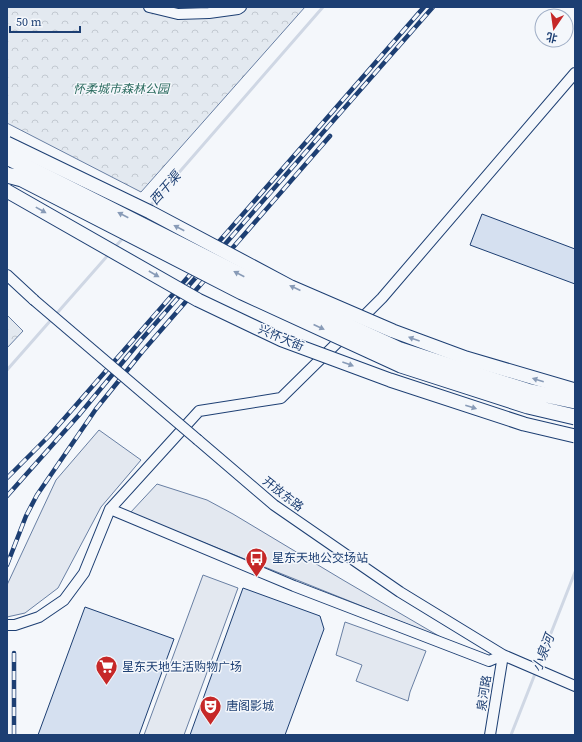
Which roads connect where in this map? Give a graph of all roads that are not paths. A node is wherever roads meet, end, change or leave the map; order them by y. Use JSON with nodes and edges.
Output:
{"nodes":[{"id":1,"x":149,"y":7,"type":"edge"},
{"id":2,"x":241,"y":7,"type":"edge"},
{"id":3,"x":575,"y":73,"type":"edge"},
{"id":4,"x":7,"y":143,"type":"edge"},
{"id":5,"x":7,"y":157,"type":"edge"},
{"id":6,"x":7,"y":175,"type":"edge"},
{"id":7,"x":7,"y":192,"type":"edge"},
{"id":8,"x":7,"y":275,"type":"edge"},
{"id":9,"x":575,"y":390,"type":"edge"},
{"id":10,"x":575,"y":401,"type":"edge"},
{"id":11,"x":575,"y":417,"type":"edge"},
{"id":12,"x":575,"y":436,"type":"edge"},
{"id":13,"x":110,"y":509,"type":"junction"},
{"id":14,"x":7,"y":625,"type":"edge"},
{"id":15,"x":503,"y":655,"type":"junction"},
{"id":16,"x":575,"y":686,"type":"edge"},
{"id":17,"x":490,"y":735,"type":"edge"}],
"edges":[{"from":1,"to":2,"type":"street"},
{"from":3,"to":13,"type":"street"},
{"from":9,"to":4,"type":"main road","one_way":true,"bridge":true},
{"from":10,"to":5,"type":"highway","one_way":true,"bridge":true},
{"from":6,"to":11,"type":"highway","one_way":true,"bridge":true},
{"from":7,"to":12,"type":"main road","name":"兴怀大街","one_way":true,"bridge":true},
{"from":8,"to":15,"type":"street","name":"开放东路","bridge":true},
{"from":13,"to":14,"type":"street"},
{"from":13,"to":15,"type":"street"},
{"from":15,"to":16,"type":"street","name":"开放东路"},
{"from":15,"to":17,"type":"street","name":"泉河路"}]}
